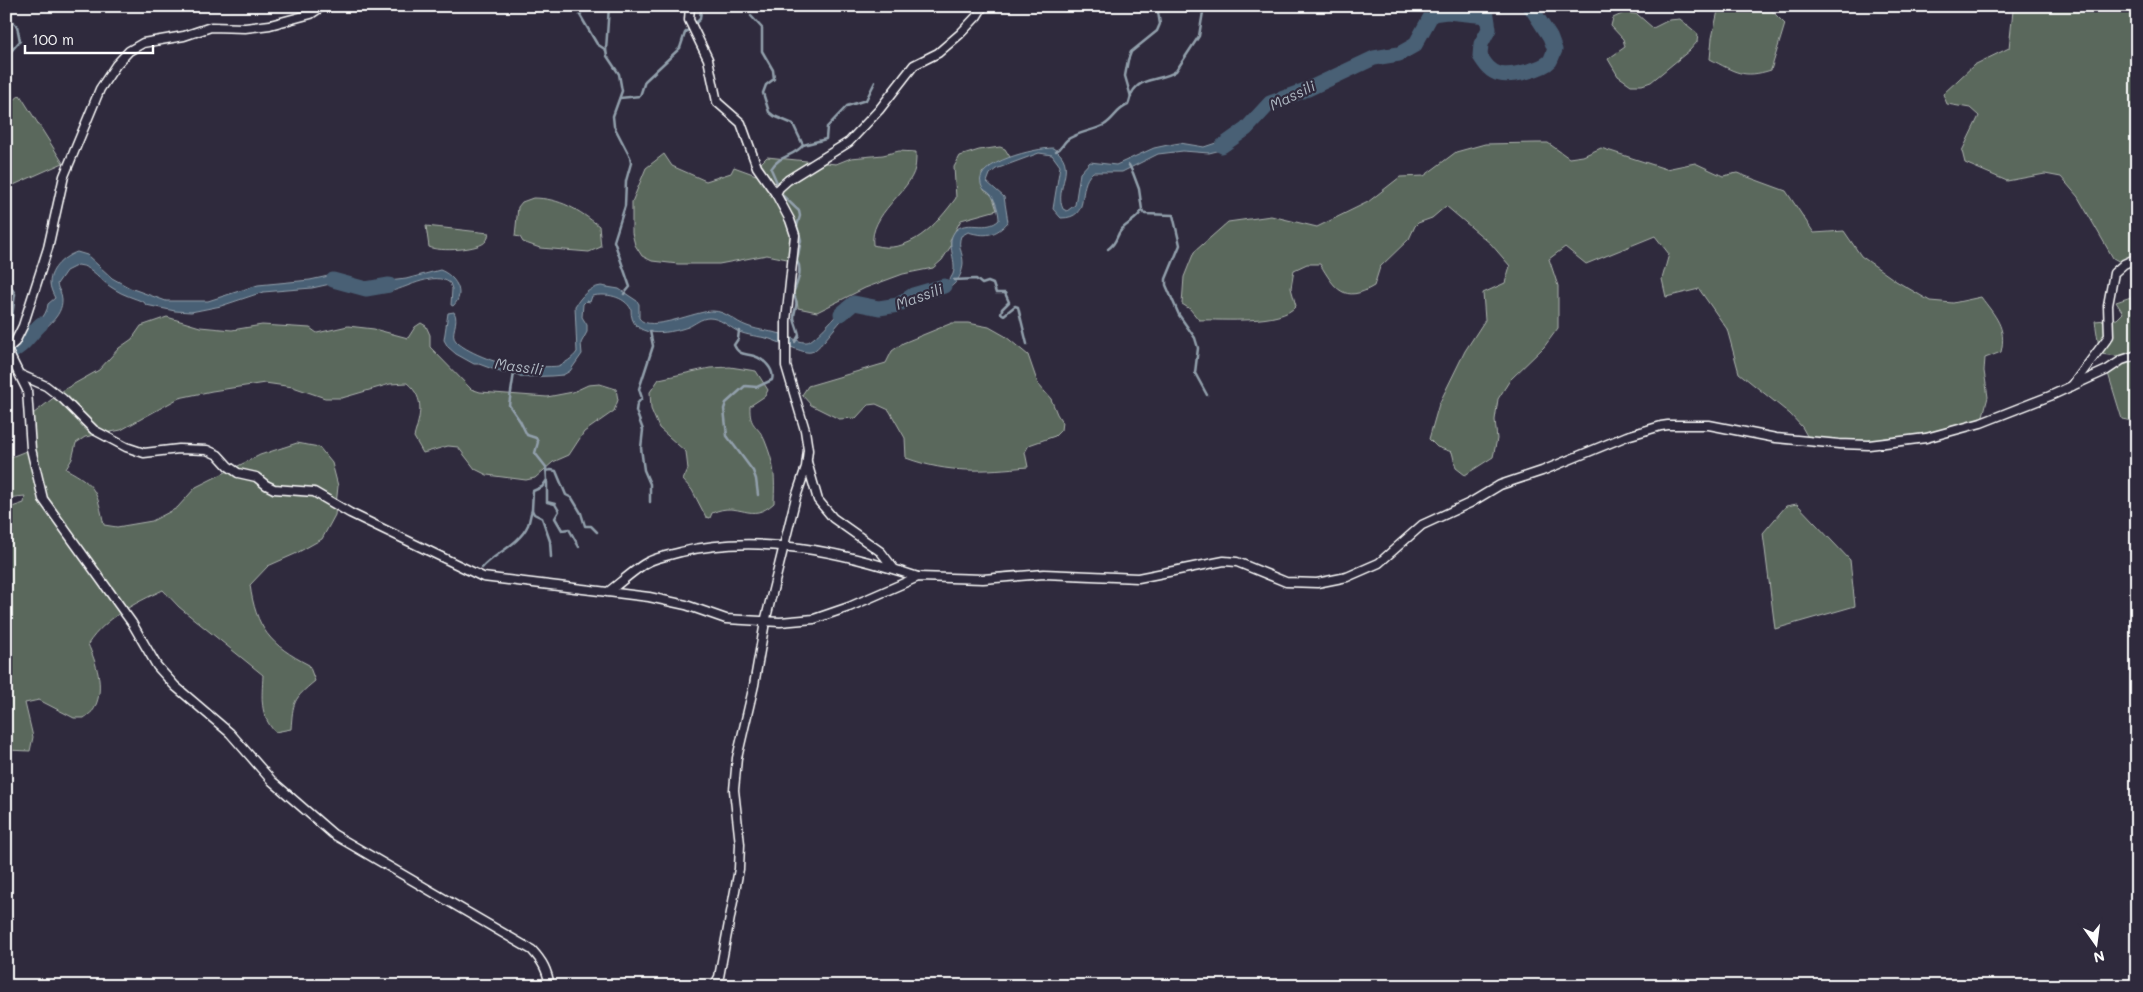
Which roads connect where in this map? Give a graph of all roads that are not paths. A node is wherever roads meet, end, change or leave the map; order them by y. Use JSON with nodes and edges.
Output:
{"nodes":[{"id":1,"x":323,"y":6,"type":"edge"},
{"id":2,"x":690,"y":6,"type":"edge"},
{"id":3,"x":983,"y":6,"type":"edge"},
{"id":4,"x":776,"y":194,"type":"junction"},
{"id":5,"x":2137,"y":258,"type":"edge"},
{"id":6,"x":6,"y":349,"type":"edge"},
{"id":7,"x":2137,"y":355,"type":"edge"},
{"id":8,"x":21,"y":375,"type":"junction"},
{"id":9,"x":2072,"y":386,"type":"junction"},
{"id":10,"x":807,"y":460,"type":"junction"},
{"id":11,"x":784,"y":547,"type":"junction"},
{"id":12,"x":895,"y":569,"type":"junction"},
{"id":13,"x":918,"y":576,"type":"junction"},
{"id":14,"x":608,"y":592,"type":"junction"},
{"id":15,"x":765,"y":622,"type":"junction"},
{"id":16,"x":550,"y":986,"type":"edge"},
{"id":17,"x":714,"y":986,"type":"edge"}],
"edges":[{"from":1,"to":6,"type":"street"},
{"from":2,"to":4,"type":"street"},
{"from":3,"to":4,"type":"street"},
{"from":4,"to":10,"type":"street"},
{"from":5,"to":9,"type":"street"},
{"from":6,"to":8,"type":"street"},
{"from":7,"to":9,"type":"street"},
{"from":8,"to":14,"type":"street"},
{"from":8,"to":16,"type":"street"},
{"from":9,"to":13,"type":"street"},
{"from":10,"to":11,"type":"street"},
{"from":10,"to":12,"type":"street"},
{"from":11,"to":12,"type":"street"},
{"from":11,"to":14,"type":"street"},
{"from":11,"to":15,"type":"street"},
{"from":12,"to":13,"type":"street"},
{"from":13,"to":15,"type":"street"},
{"from":14,"to":15,"type":"street"},
{"from":15,"to":17,"type":"street"}]}
